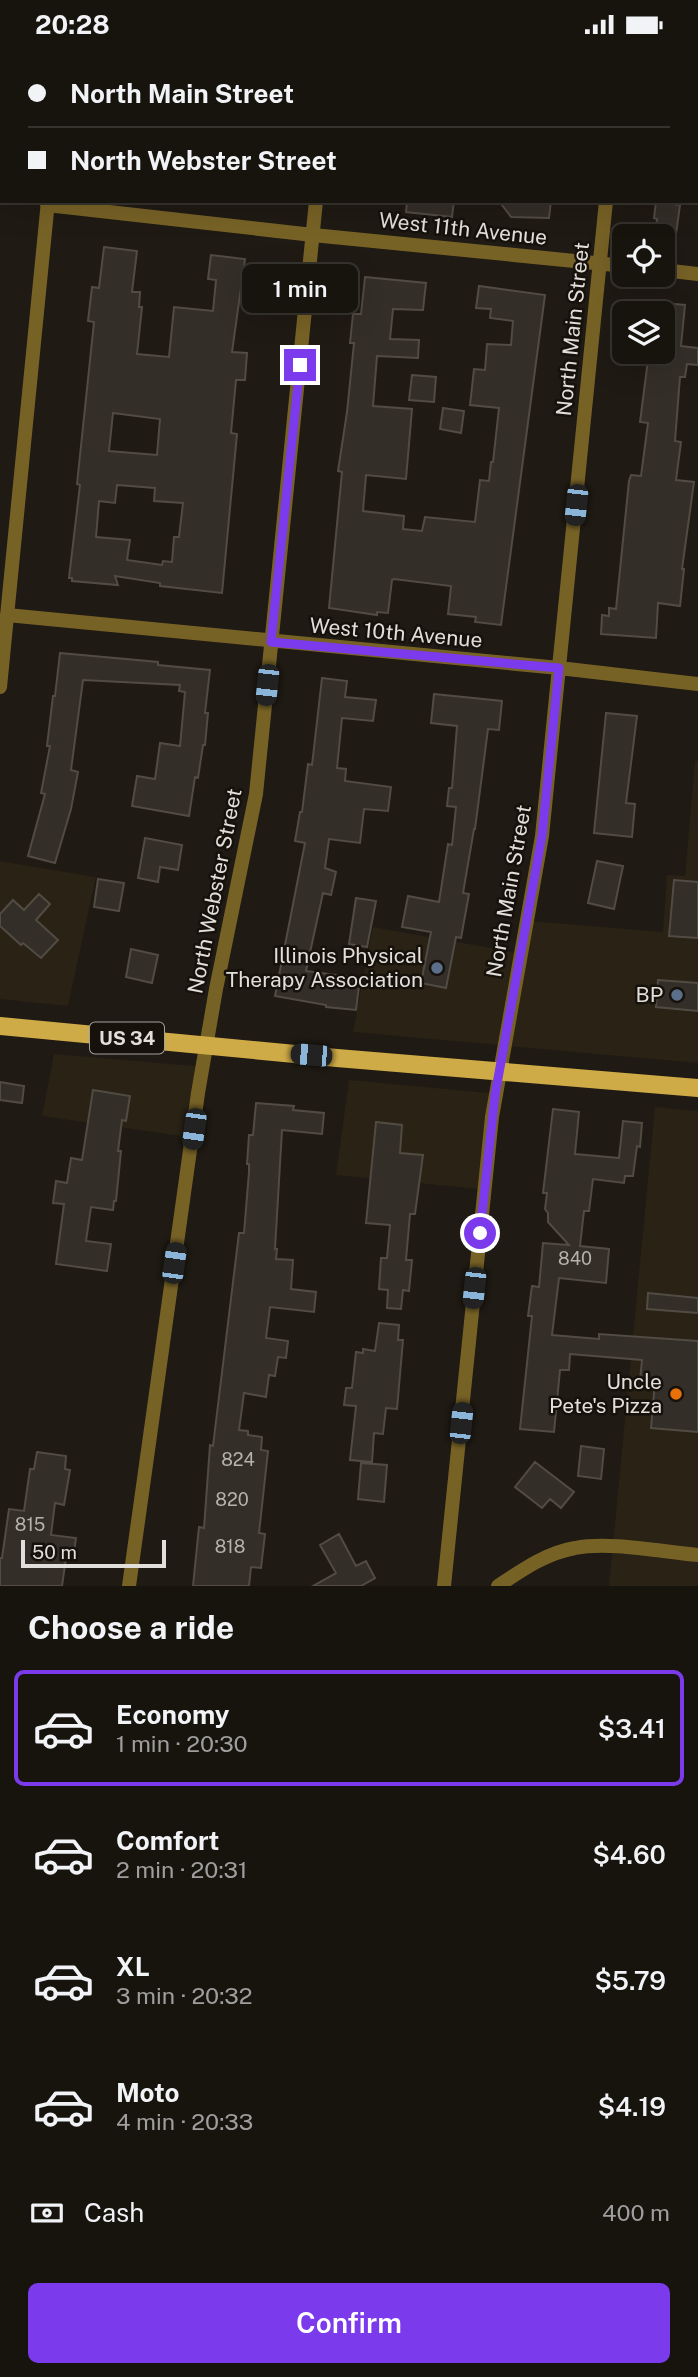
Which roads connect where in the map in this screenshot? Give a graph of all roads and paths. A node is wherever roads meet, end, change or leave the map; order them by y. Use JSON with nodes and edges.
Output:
{"nodes":[{"id":1,"x":48,"y":203,"type":"edge"},
{"id":2,"x":316,"y":203,"type":"edge"},
{"id":3,"x":607,"y":203,"type":"edge"},
{"id":4,"x":313,"y":235,"type":"junction"},
{"id":5,"x":600,"y":263,"type":"junction"},
{"id":6,"x":612,"y":265,"type":"edge"},
{"id":7,"x":675,"y":271,"type":"edge"},
{"id":8,"x":698,"y":274,"type":"edge"},
{"id":9,"x":7,"y":615,"type":"junction"},
{"id":10,"x":271,"y":642,"type":"junction"},
{"id":11,"x":559,"y":668,"type":"junction"},
{"id":12,"x":698,"y":684,"type":"edge"},
{"id":13,"x":0,"y":687,"type":"edge"},
{"id":14,"x":0,"y":1026,"type":"edge"},
{"id":15,"x":207,"y":1046,"type":"junction"},
{"id":16,"x":499,"y":1072,"type":"junction"},
{"id":17,"x":698,"y":1088,"type":"edge"},
{"id":18,"x":698,"y":1555,"type":"edge"},
{"id":19,"x":129,"y":1586,"type":"edge"},
{"id":20,"x":444,"y":1586,"type":"edge"},
{"id":21,"x":498,"y":1586,"type":"edge"}],
"edges":[{"from":1,"to":4,"type":"street","name":"West 11th Avenue"},
{"from":1,"to":9,"type":"street"},
{"from":2,"to":4,"type":"street","name":"North Webster Street"},
{"from":3,"to":5,"type":"street","name":"North Main Street"},
{"from":4,"to":5,"type":"street","name":"West 11th Avenue"},
{"from":4,"to":10,"type":"street","name":"North Webster Street"},
{"from":5,"to":6,"type":"street","name":"West 11th Avenue"},
{"from":5,"to":11,"type":"street","name":"North Main Street"},
{"from":7,"to":8,"type":"street"},
{"from":9,"to":10,"type":"street","name":"West 10th Avenue"},
{"from":9,"to":13,"type":"street"},
{"from":10,"to":11,"type":"street","name":"West 10th Avenue"},
{"from":10,"to":15,"type":"street","name":"North Webster Street"},
{"from":11,"to":12,"type":"street","name":"West 10th Avenue"},
{"from":11,"to":16,"type":"street","name":"North Main Street"},
{"from":14,"to":15,"type":"main road","number":"US 34"},
{"from":15,"to":16,"type":"main road","number":"US 34"},
{"from":15,"to":19,"type":"street","name":"North Webster Street"},
{"from":16,"to":17,"type":"main road","number":"US 34"},
{"from":16,"to":20,"type":"street","name":"North Main Street"},
{"from":18,"to":21,"type":"street"}]}
